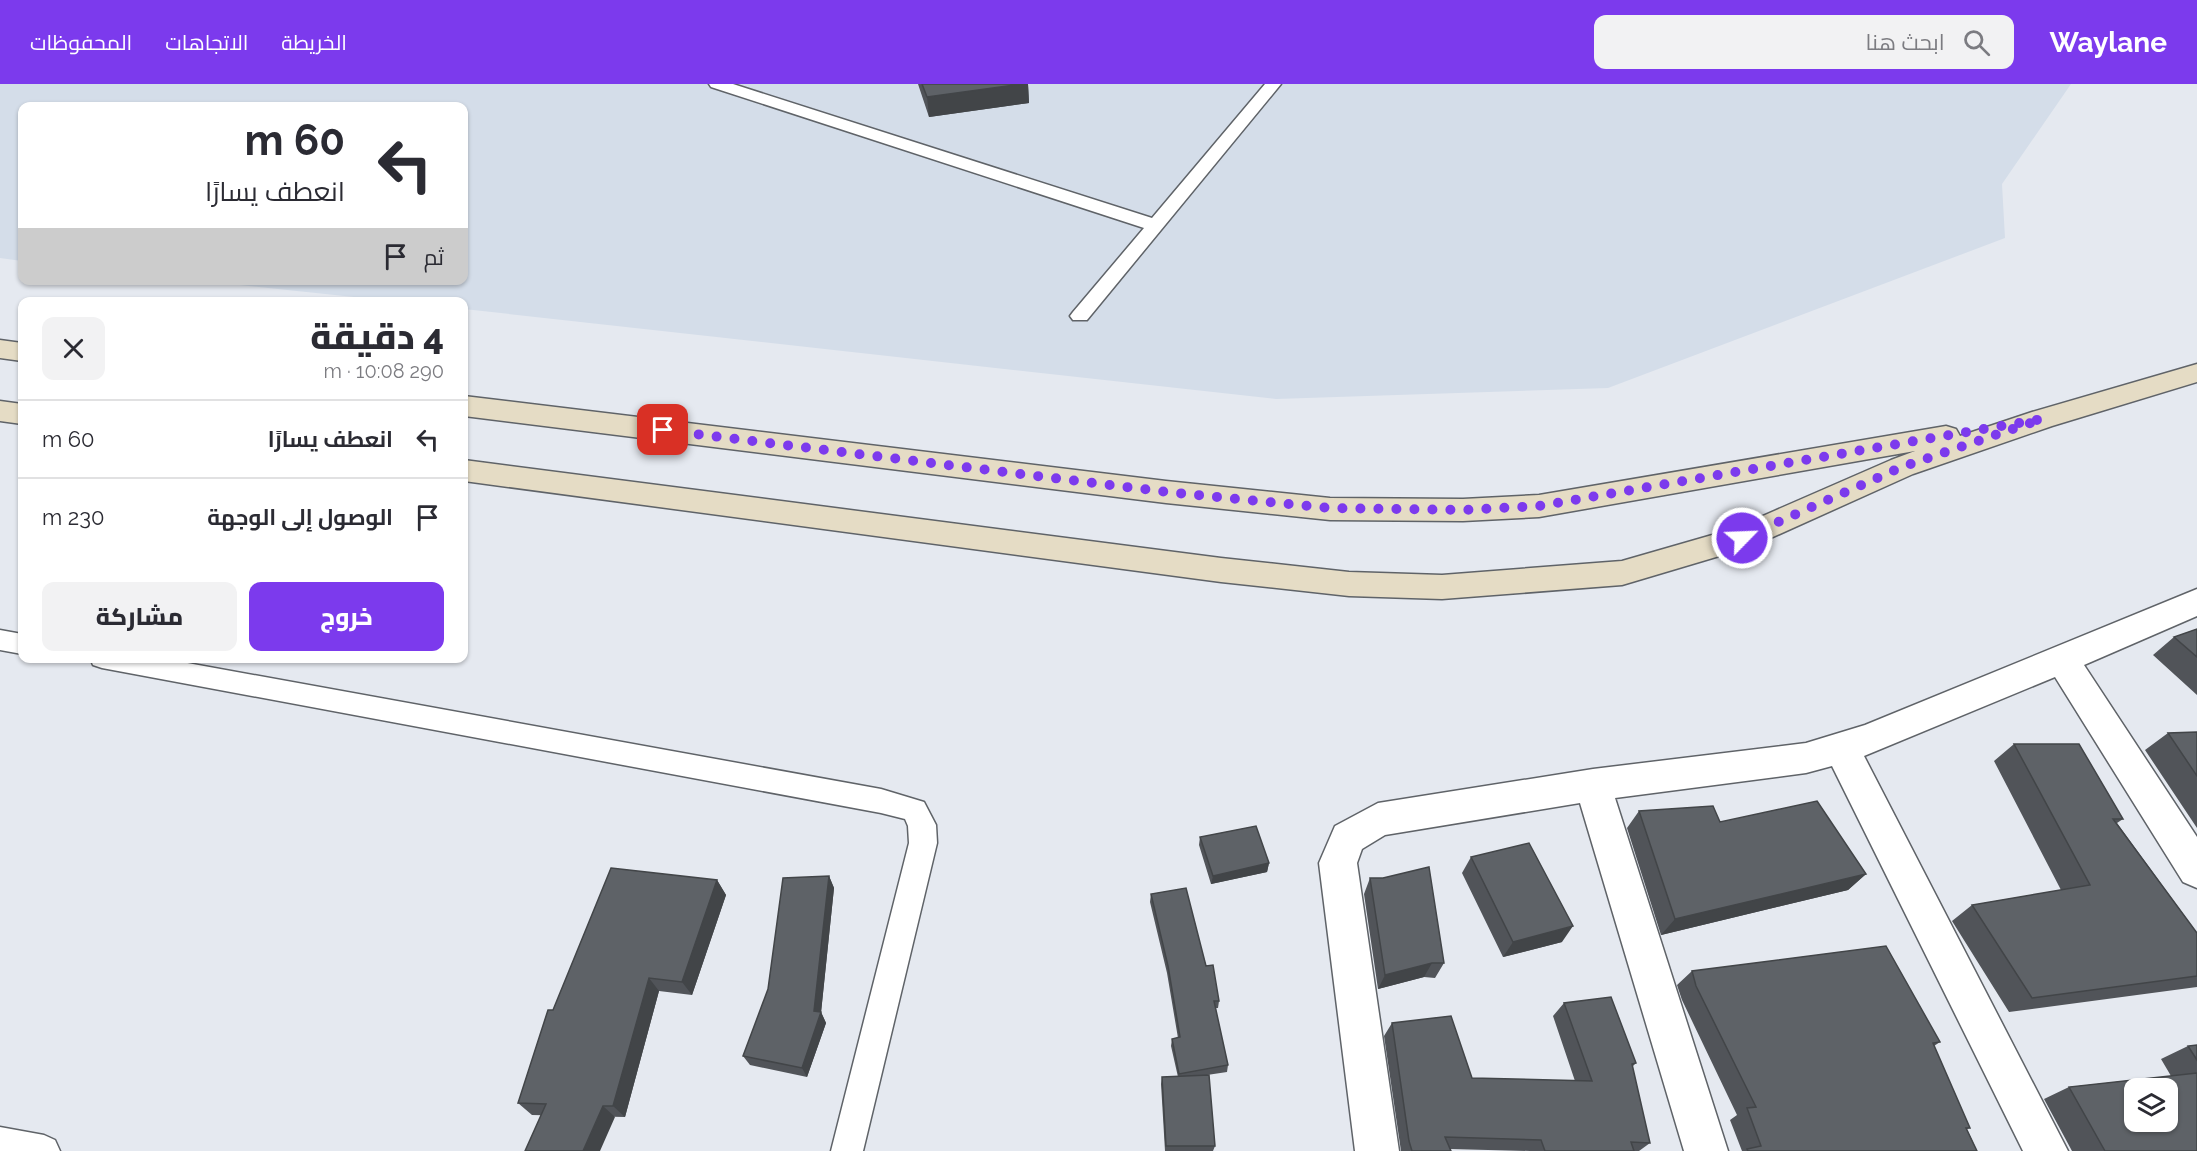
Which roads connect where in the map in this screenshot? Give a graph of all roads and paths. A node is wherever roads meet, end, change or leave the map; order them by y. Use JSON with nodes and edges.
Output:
{"nodes":[{"id":1,"x":717,"y":84,"type":"edge"},
{"id":2,"x":780,"y":84,"type":"edge"},
{"id":3,"x":1273,"y":84,"type":"edge"},
{"id":4,"x":761,"y":98,"type":"junction"},
{"id":5,"x":1154,"y":225,"type":"junction"},
{"id":6,"x":1080,"y":316,"type":"dead end"},
{"id":7,"x":0,"y":349,"type":"edge"},
{"id":8,"x":18,"y":351,"type":"edge"},
{"id":9,"x":2197,"y":373,"type":"edge"},
{"id":10,"x":468,"y":406,"type":"edge"},
{"id":11,"x":0,"y":411,"type":"edge"},
{"id":12,"x":18,"y":413,"type":"edge"},
{"id":13,"x":2042,"y":419,"type":"junction"},
{"id":14,"x":468,"y":472,"type":"edge"},
{"id":15,"x":2197,"y":602,"type":"edge"},
{"id":16,"x":0,"y":640,"type":"edge"},
{"id":17,"x":18,"y":643,"type":"edge"},
{"id":18,"x":2062,"y":659,"type":"junction"},
{"id":19,"x":129,"y":663,"type":"edge"},
{"id":20,"x":1841,"y":747,"type":"junction"},
{"id":21,"x":1593,"y":785,"type":"junction"},
{"id":22,"x":2197,"y":870,"type":"edge"},
{"id":23,"x":0,"y":1143,"type":"edge"},
{"id":24,"x":44,"y":1151,"type":"edge"},
{"id":25,"x":847,"y":1151,"type":"edge"},
{"id":26,"x":1377,"y":1151,"type":"edge"},
{"id":27,"x":1707,"y":1151,"type":"edge"},
{"id":28,"x":2046,"y":1151,"type":"edge"}],
"edges":[{"from":1,"to":4,"type":"lane"},
{"from":2,"to":4,"type":"lane"},
{"from":3,"to":5,"type":"lane"},
{"from":4,"to":5,"type":"lane"},
{"from":5,"to":6,"type":"lane"},
{"from":7,"to":8,"type":"main road"},
{"from":9,"to":13,"type":"main road"},
{"from":10,"to":13,"type":"main road"},
{"from":11,"to":12,"type":"main road"},
{"from":13,"to":14,"type":"main road"},
{"from":15,"to":18,"type":"street"},
{"from":16,"to":17,"type":"lane"},
{"from":18,"to":20,"type":"street"},
{"from":18,"to":22,"type":"street"},
{"from":19,"to":25,"type":"lane"},
{"from":20,"to":21,"type":"street"},
{"from":20,"to":28,"type":"street"},
{"from":21,"to":26,"type":"street"},
{"from":21,"to":27,"type":"street"},
{"from":23,"to":24,"type":"lane"}]}
